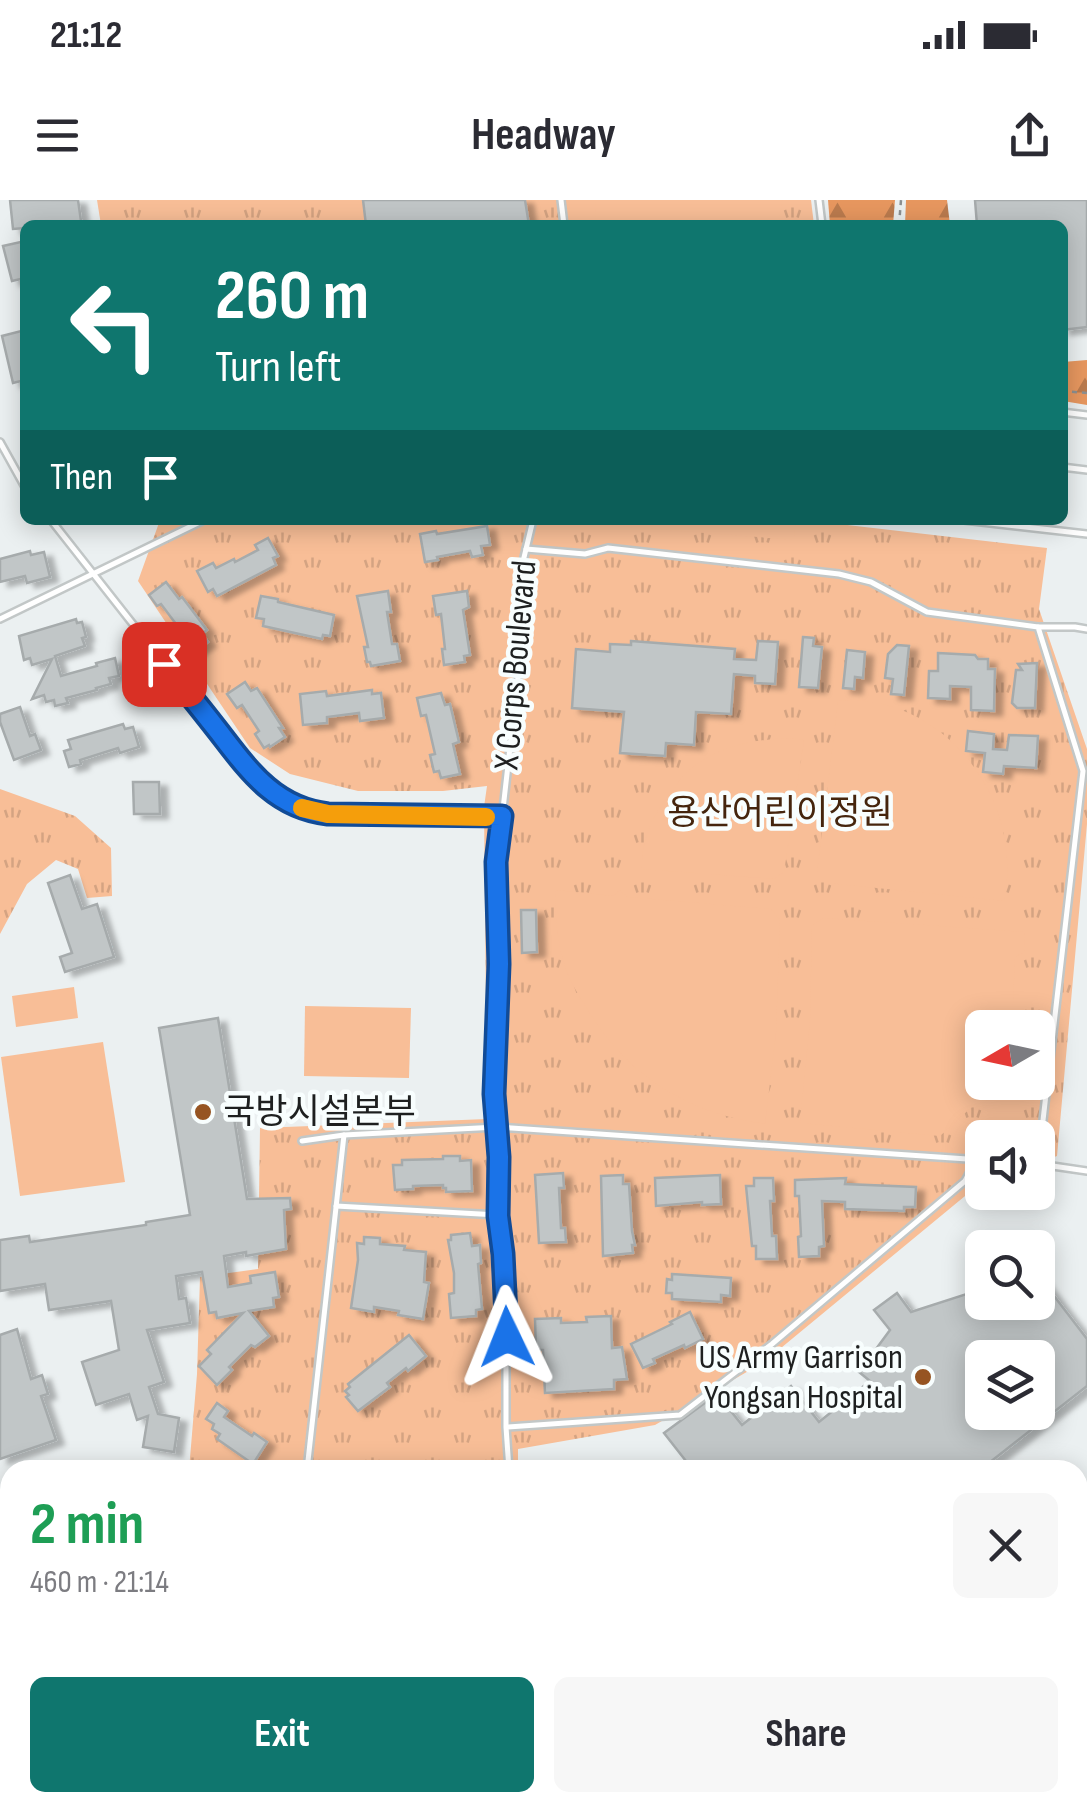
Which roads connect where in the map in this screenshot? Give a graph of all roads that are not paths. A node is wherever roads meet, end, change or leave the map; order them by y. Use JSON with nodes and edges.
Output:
{"nodes":[{"id":1,"x":0,"y":442,"type":"edge"},
{"id":2,"x":20,"y":479,"type":"edge"},
{"id":3,"x":56,"y":525,"type":"edge"},
{"id":4,"x":193,"y":525,"type":"edge"},
{"id":5,"x":532,"y":525,"type":"edge"},
{"id":6,"x":1008,"y":525,"type":"edge"},
{"id":7,"x":1087,"y":534,"type":"edge"},
{"id":8,"x":526,"y":549,"type":"junction"},
{"id":9,"x":93,"y":572,"type":"junction"},
{"id":10,"x":0,"y":619,"type":"edge"},
{"id":11,"x":1038,"y":627,"type":"junction"},
{"id":12,"x":1087,"y":630,"type":"edge"},
{"id":13,"x":1085,"y":772,"type":"edge"},
{"id":14,"x":502,"y":816,"type":"junction"},
{"id":15,"x":1043,"y":1120,"type":"edge"},
{"id":16,"x":496,"y":1127,"type":"junction"},
{"id":17,"x":344,"y":1136,"type":"junction"},
{"id":18,"x":302,"y":1140,"type":"dead end"},
{"id":19,"x":965,"y":1159,"type":"edge"},
{"id":20,"x":1055,"y":1166,"type":"edge"},
{"id":21,"x":1087,"y":1171,"type":"edge"},
{"id":22,"x":965,"y":1182,"type":"edge"},
{"id":23,"x":336,"y":1206,"type":"junction"},
{"id":24,"x":498,"y":1216,"type":"junction"},
{"id":25,"x":506,"y":1427,"type":"junction"},
{"id":26,"x":308,"y":1460,"type":"edge"},
{"id":27,"x":508,"y":1460,"type":"edge"}],
"edges":[{"from":1,"to":2,"type":"lane"},
{"from":3,"to":9,"type":"lane"},
{"from":4,"to":9,"type":"lane"},
{"from":5,"to":8,"type":"lane","name":"X Corps Boulevard"},
{"from":6,"to":7,"type":"lane"},
{"from":8,"to":11,"type":"lane"},
{"from":8,"to":14,"type":"lane","name":"X Corps Boulevard"},
{"from":9,"to":10,"type":"lane"},
{"from":9,"to":14,"type":"lane"},
{"from":11,"to":12,"type":"lane"},
{"from":11,"to":13,"type":"lane"},
{"from":13,"to":15,"type":"lane"},
{"from":14,"to":16,"type":"lane","name":"X Corps Boulevard"},
{"from":16,"to":17,"type":"lane"},
{"from":16,"to":19,"type":"lane"},
{"from":16,"to":24,"type":"lane","name":"X Corps Boulevard"},
{"from":17,"to":18,"type":"lane"},
{"from":17,"to":23,"type":"lane"},
{"from":20,"to":21,"type":"lane"},
{"from":22,"to":25,"type":"lane"},
{"from":23,"to":24,"type":"lane"},
{"from":23,"to":26,"type":"lane"},
{"from":24,"to":25,"type":"lane","name":"X Corps Boulevard"},
{"from":25,"to":27,"type":"lane","name":"X Corps Boulevard"}]}
